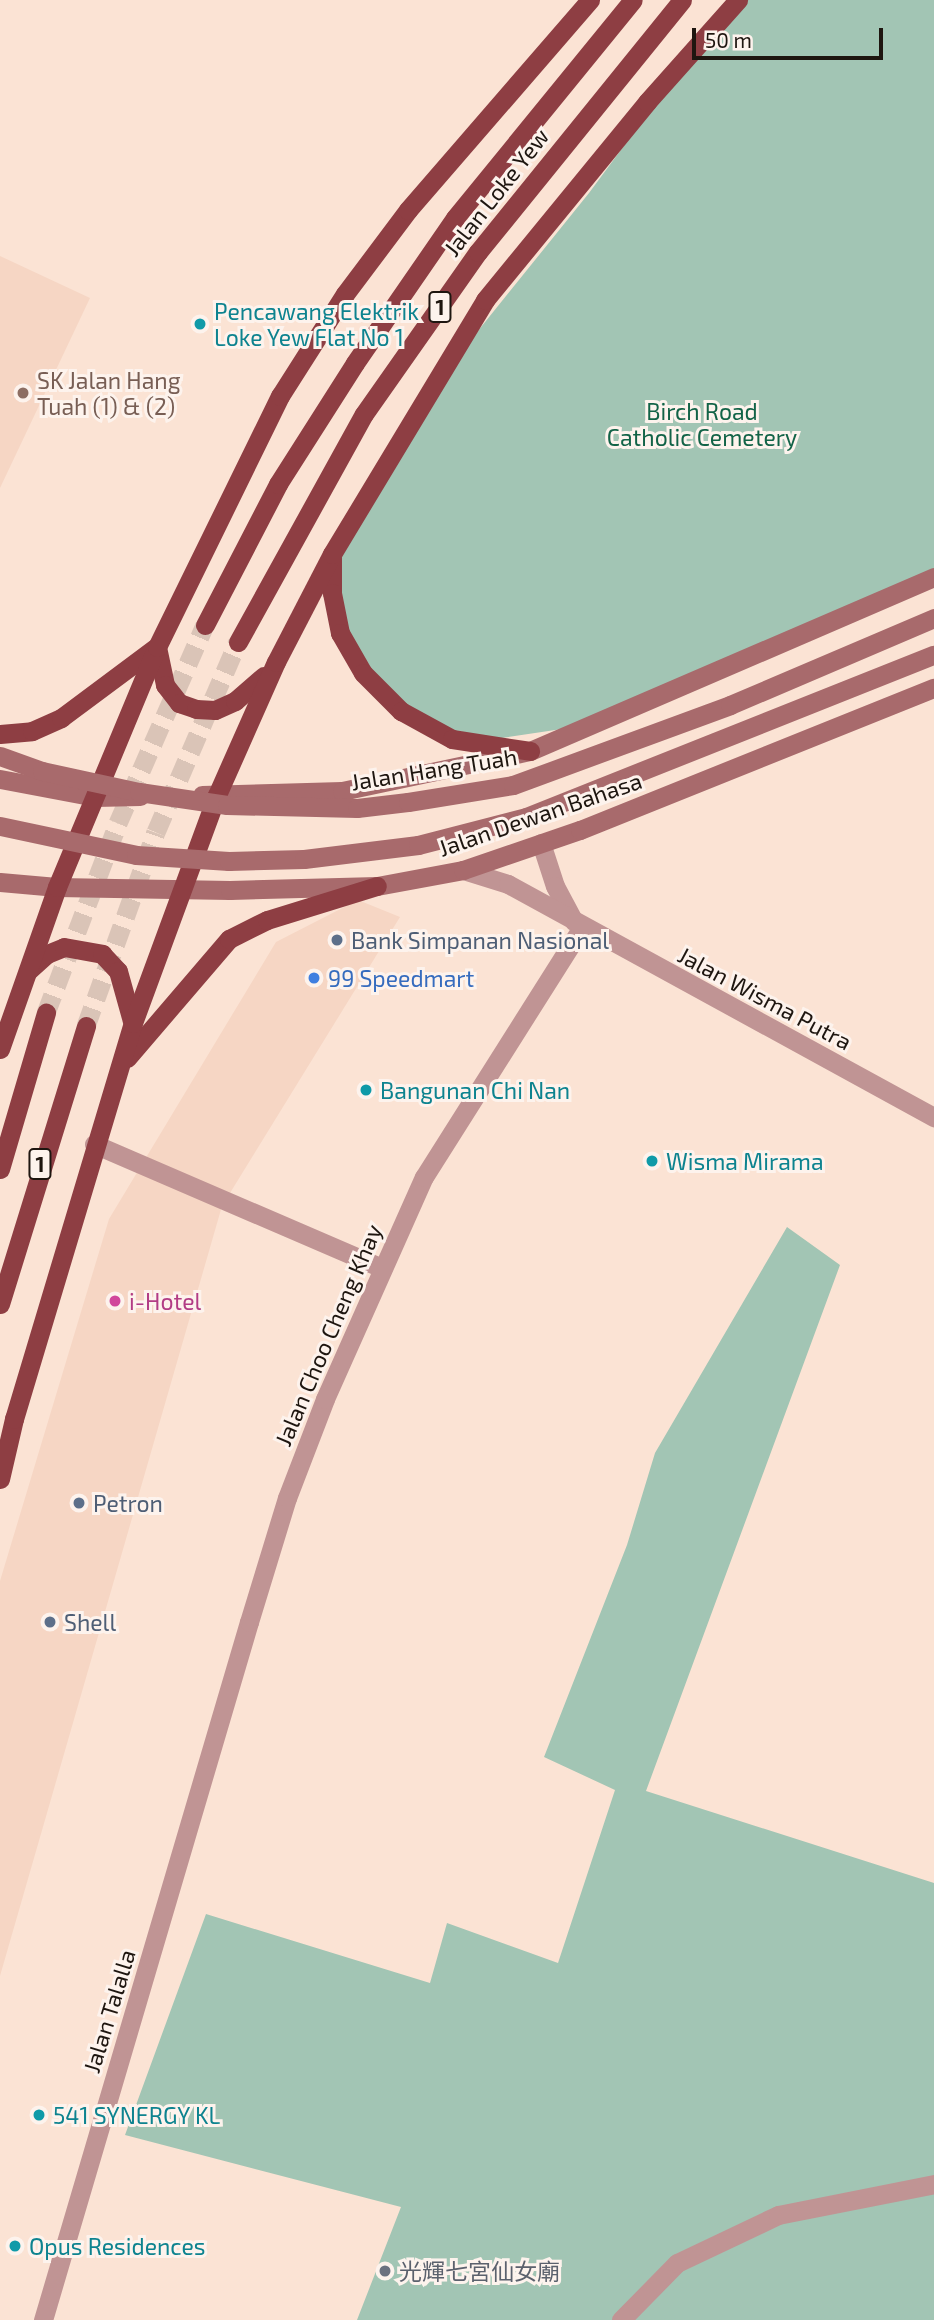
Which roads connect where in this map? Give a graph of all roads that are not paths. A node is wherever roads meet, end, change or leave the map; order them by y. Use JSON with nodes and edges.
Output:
{"nodes":[{"id":1,"x":590,"y":0,"type":"edge"},
{"id":2,"x":633,"y":0,"type":"edge"},
{"id":3,"x":682,"y":0,"type":"edge"},
{"id":4,"x":738,"y":0,"type":"edge"},
{"id":5,"x":332,"y":554,"type":"junction"},
{"id":6,"x":934,"y":577,"type":"edge"},
{"id":7,"x":934,"y":618,"type":"edge"},
{"id":8,"x":205,"y":625,"type":"tunnel mouth"},
{"id":9,"x":238,"y":642,"type":"tunnel mouth"},
{"id":10,"x":157,"y":647,"type":"junction"},
{"id":11,"x":934,"y":655,"type":"edge"},
{"id":12,"x":276,"y":662,"type":"junction"},
{"id":13,"x":934,"y":688,"type":"edge"},
{"id":14,"x":0,"y":734,"type":"edge"},
{"id":15,"x":530,"y":751,"type":"junction"},
{"id":16,"x":0,"y":756,"type":"edge"},
{"id":17,"x":0,"y":779,"type":"edge"},
{"id":18,"x":217,"y":795,"type":"junction"},
{"id":19,"x":95,"y":797,"type":"junction"},
{"id":20,"x":0,"y":826,"type":"edge"},
{"id":21,"x":541,"y":842,"type":"junction"},
{"id":22,"x":463,"y":870,"type":"junction"},
{"id":23,"x":0,"y":882,"type":"edge"},
{"id":24,"x":377,"y":886,"type":"junction"},
{"id":25,"x":57,"y":887,"type":"junction"},
{"id":26,"x":182,"y":890,"type":"junction"},
{"id":27,"x":578,"y":924,"type":"junction"},
{"id":28,"x":22,"y":977,"type":"junction"},
{"id":29,"x":46,"y":1013,"type":"tunnel mouth"},
{"id":30,"x":133,"y":1023,"type":"junction"},
{"id":31,"x":86,"y":1026,"type":"tunnel mouth"},
{"id":32,"x":0,"y":1049,"type":"edge"},
{"id":33,"x":121,"y":1065,"type":"junction"},
{"id":34,"x":934,"y":1117,"type":"edge"},
{"id":35,"x":94,"y":1144,"type":"junction"},
{"id":36,"x":0,"y":1169,"type":"edge"},
{"id":37,"x":380,"y":1267,"type":"junction"},
{"id":38,"x":0,"y":1304,"type":"edge"},
{"id":39,"x":0,"y":1479,"type":"edge"},
{"id":40,"x":198,"y":1797,"type":"joint"},
{"id":41,"x":934,"y":2184,"type":"edge"},
{"id":42,"x":43,"y":2320,"type":"edge"},
{"id":43,"x":621,"y":2320,"type":"edge"}],
"edges":[{"from":1,"to":10,"type":"highway"},
{"from":2,"to":8,"type":"highway","name":"Jalan Loke Yew","number":"1"},
{"from":3,"to":9,"type":"highway","name":"Jalan Loke Yew","number":"1"},
{"from":4,"to":5,"type":"highway"},
{"from":5,"to":12,"type":"highway"},
{"from":5,"to":15,"type":"highway"},
{"from":6,"to":15,"type":"main road"},
{"from":7,"to":16,"type":"main road","name":"Jalan Hang Tuah","bridge":true},
{"from":10,"to":12,"type":"highway"},
{"from":10,"to":14,"type":"highway"},
{"from":10,"to":19,"type":"highway"},
{"from":11,"to":20,"type":"main road","bridge":true},
{"from":12,"to":18,"type":"highway"},
{"from":13,"to":21,"type":"main road","name":"Jalan Dewan Bahasa"},
{"from":15,"to":18,"type":"main road"},
{"from":17,"to":19,"type":"main road"},
{"from":18,"to":19,"type":"main road"},
{"from":18,"to":26,"type":"highway"},
{"from":19,"to":25,"type":"highway"},
{"from":21,"to":22,"type":"main road","name":"Jalan Dewan Bahasa"},
{"from":21,"to":27,"type":"street"},
{"from":22,"to":24,"type":"main road","name":"Jalan Dewan Bahasa"},
{"from":22,"to":27,"type":"street","name":"Jalan Wisma Putra"},
{"from":23,"to":25,"type":"main road"},
{"from":24,"to":26,"type":"main road","name":"Jalan Dewan Bahasa"},
{"from":24,"to":33,"type":"highway"},
{"from":25,"to":26,"type":"main road","name":"Jalan Dewan Bahasa"},
{"from":25,"to":28,"type":"highway"},
{"from":26,"to":30,"type":"highway"},
{"from":27,"to":34,"type":"street","name":"Jalan Wisma Putra"},
{"from":27,"to":37,"type":"street","name":"Jalan Choo Cheng Khay"},
{"from":28,"to":30,"type":"highway"},
{"from":28,"to":32,"type":"highway"},
{"from":29,"to":36,"type":"highway","number":"1"},
{"from":30,"to":33,"type":"highway"},
{"from":31,"to":38,"type":"highway","number":"1"},
{"from":33,"to":35,"type":"highway"},
{"from":35,"to":37,"type":"street"},
{"from":35,"to":39,"type":"highway"},
{"from":37,"to":40,"type":"street","name":"Jalan Choo Cheng Khay"},
{"from":40,"to":42,"type":"street","name":"Jalan Talalla"},
{"from":41,"to":43,"type":"street"}]}
